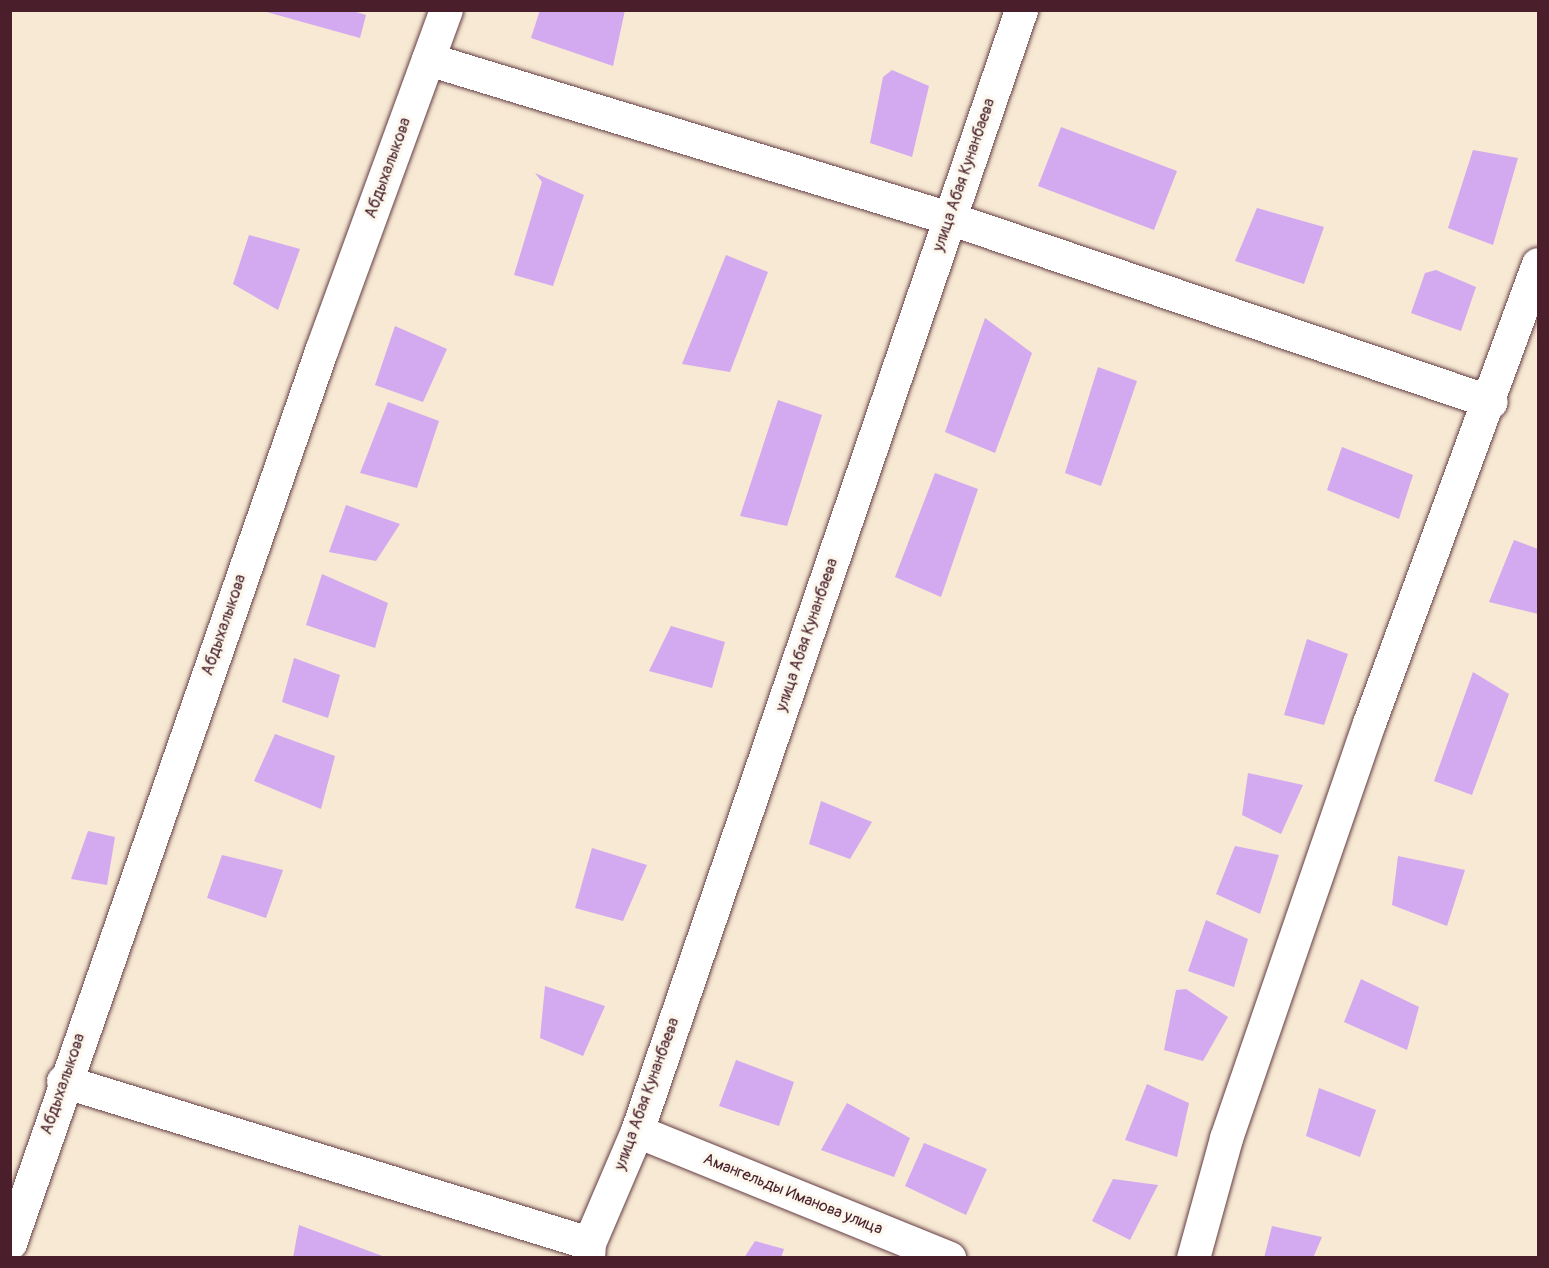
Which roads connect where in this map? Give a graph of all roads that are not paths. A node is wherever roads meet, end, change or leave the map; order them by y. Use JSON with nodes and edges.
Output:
{"nodes":[{"id":1,"x":446,"y":10,"type":"edge"},
{"id":2,"x":1021,"y":10,"type":"edge"},
{"id":3,"x":428,"y":59,"type":"junction"},
{"id":4,"x":950,"y":218,"type":"junction"},
{"id":5,"x":1539,"y":264,"type":"edge"},
{"id":6,"x":1491,"y":402,"type":"junction"},
{"id":7,"x":63,"y":1081,"type":"junction"},
{"id":8,"x":637,"y":1131,"type":"junction"},
{"id":9,"x":10,"y":1243,"type":"edge"},
{"id":10,"x":589,"y":1250,"type":"edge"},
{"id":11,"x":949,"y":1257,"type":"edge"},
{"id":12,"x":1193,"y":1257,"type":"edge"}],
"edges":[{"from":1,"to":3,"type":"street","name":"Абдыхалыкова"},
{"from":2,"to":4,"type":"street","name":"улица Абая Кунанбаева"},
{"from":3,"to":4,"type":"street"},
{"from":3,"to":7,"type":"street","name":"Абдыхалыкова"},
{"from":4,"to":6,"type":"street"},
{"from":4,"to":8,"type":"street","name":"улица Абая Кунанбаева"},
{"from":5,"to":6,"type":"street"},
{"from":6,"to":12,"type":"street"},
{"from":7,"to":9,"type":"street","name":"Абдыхалыкова"},
{"from":7,"to":10,"type":"street"},
{"from":8,"to":10,"type":"street","name":"улица Абая Кунанбаева"},
{"from":8,"to":11,"type":"street","name":"Амангельды Иманова улица"}]}
